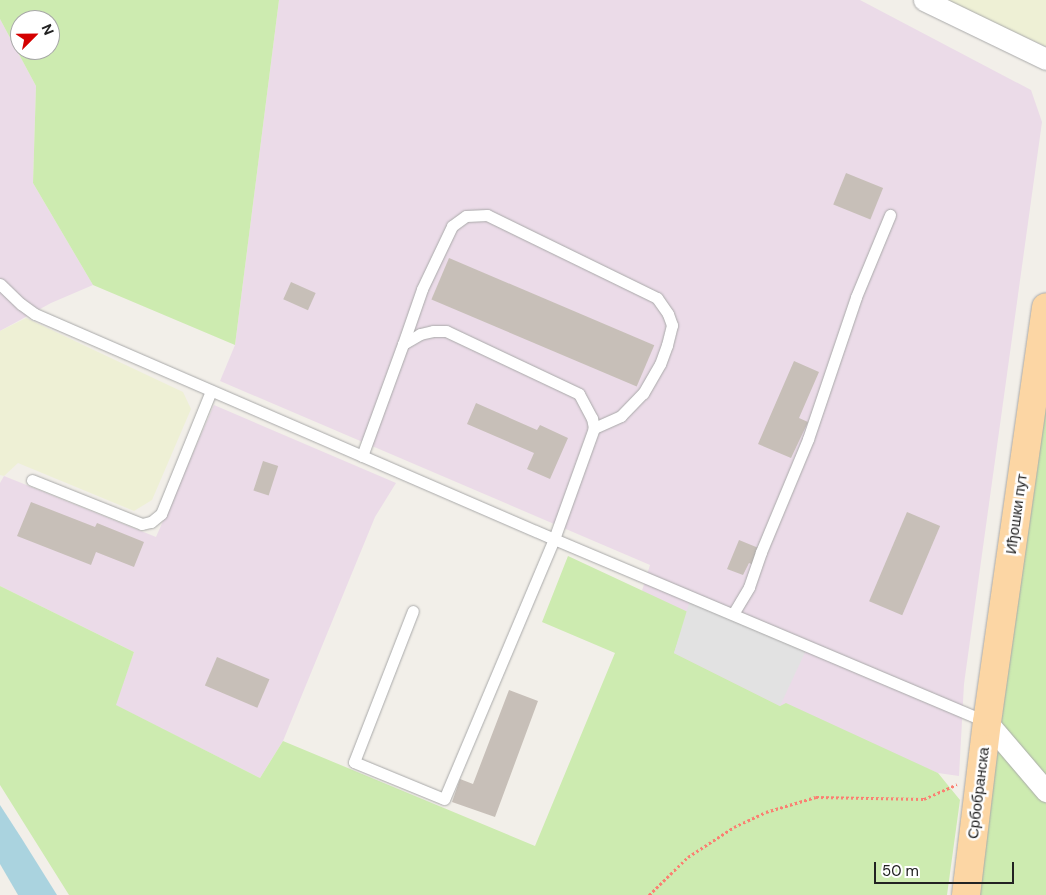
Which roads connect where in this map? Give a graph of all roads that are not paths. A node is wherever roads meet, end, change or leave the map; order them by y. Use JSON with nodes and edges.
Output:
{"nodes":[{"id":1,"x":924,"y":0,"type":"edge"},
{"id":2,"x":1046,"y":59,"type":"edge"},
{"id":3,"x":890,"y":215,"type":"dead end"},
{"id":4,"x":0,"y":284,"type":"edge"},
{"id":5,"x":1046,"y":306,"type":"edge"},
{"id":6,"x":403,"y":344,"type":"junction"},
{"id":7,"x":211,"y":391,"type":"junction"},
{"id":8,"x":594,"y":428,"type":"junction"},
{"id":9,"x":362,"y":456,"type":"junction"},
{"id":10,"x":32,"y":480,"type":"dead end"},
{"id":11,"x":554,"y":539,"type":"junction"},
{"id":12,"x":413,"y":610,"type":"dead end"},
{"id":13,"x":733,"y":614,"type":"junction"},
{"id":14,"x":987,"y":722,"type":"junction"},
{"id":15,"x":1046,"y":791,"type":"edge"},
{"id":16,"x":966,"y":895,"type":"edge"}],
"edges":[{"from":1,"to":2,"type":"street"},
{"from":3,"to":13,"type":"lane"},
{"from":4,"to":7,"type":"lane"},
{"from":5,"to":14,"type":"main road","name":"Иђошки пут"},
{"from":6,"to":8,"type":"lane"},
{"from":6,"to":8,"type":"lane"},
{"from":6,"to":9,"type":"lane"},
{"from":7,"to":9,"type":"lane"},
{"from":7,"to":10,"type":"lane"},
{"from":8,"to":11,"type":"lane"},
{"from":9,"to":11,"type":"lane"},
{"from":11,"to":12,"type":"lane"},
{"from":11,"to":13,"type":"lane"},
{"from":13,"to":14,"type":"lane"},
{"from":14,"to":15,"type":"street"},
{"from":14,"to":16,"type":"main road","name":"Србобранска"}]}
